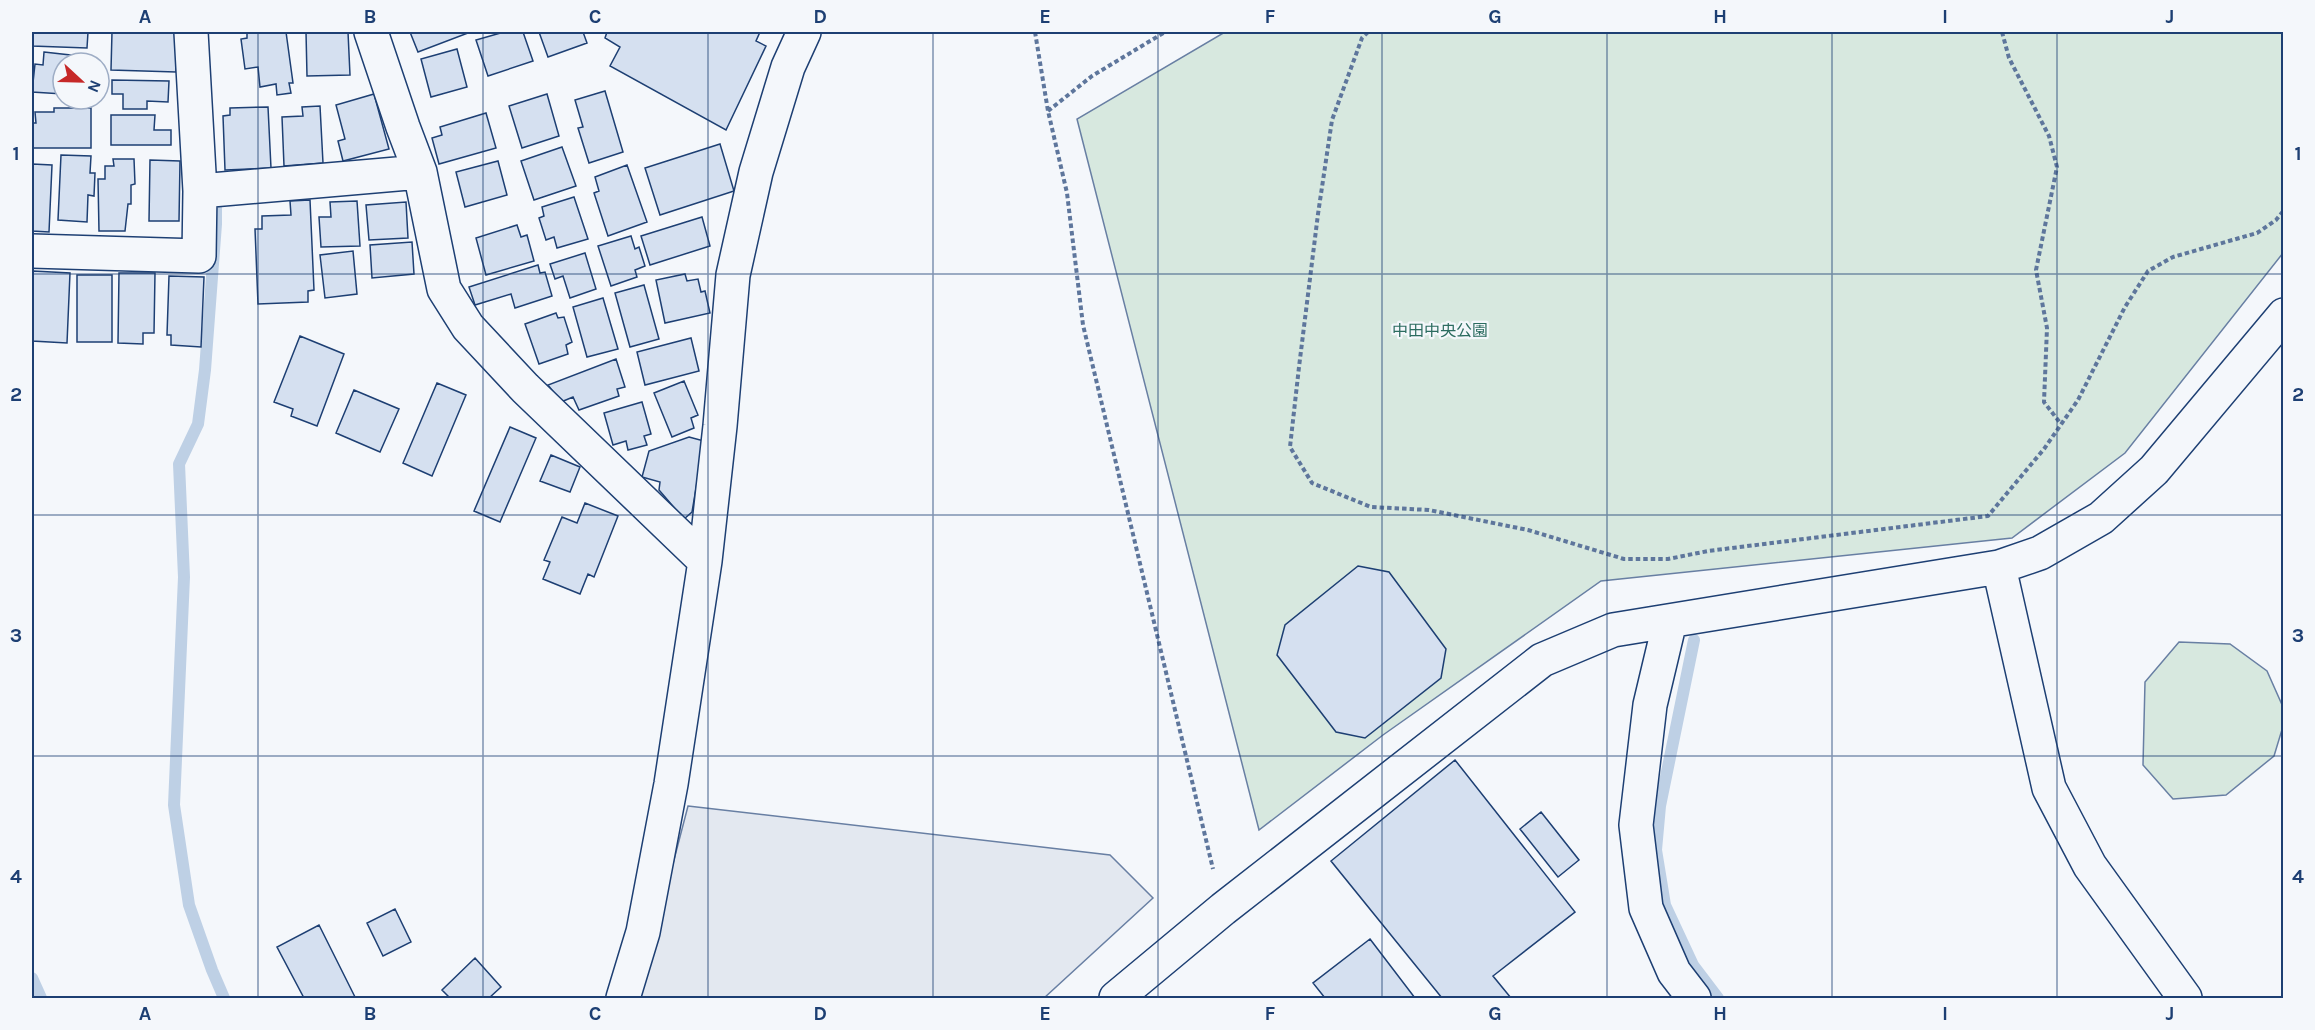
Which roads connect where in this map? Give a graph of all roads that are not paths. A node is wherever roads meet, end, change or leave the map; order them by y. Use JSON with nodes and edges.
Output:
{"nodes":[{"id":1,"x":191,"y":32,"type":"edge"},
{"id":2,"x":371,"y":32,"type":"edge"},
{"id":3,"x":804,"y":32,"type":"edge"},
{"id":4,"x":420,"y":172,"type":"junction"},
{"id":5,"x":201,"y":191,"type":"junction"},
{"id":6,"x":32,"y":251,"type":"edge"},
{"id":7,"x":2283,"y":315,"type":"edge"},
{"id":8,"x":705,"y":561,"type":"junction"},
{"id":9,"x":1999,"y":567,"type":"junction"},
{"id":10,"x":1671,"y":621,"type":"junction"},
{"id":11,"x":623,"y":999,"type":"edge"},
{"id":12,"x":1116,"y":999,"type":"edge"},
{"id":13,"x":1694,"y":999,"type":"edge"},
{"id":14,"x":2185,"y":999,"type":"edge"}],
"edges":[{"from":1,"to":5,"type":"street"},
{"from":2,"to":4,"type":"street"},
{"from":3,"to":8,"type":"street"},
{"from":4,"to":5,"type":"street"},
{"from":4,"to":8,"type":"street"},
{"from":5,"to":6,"type":"street"},
{"from":7,"to":9,"type":"street"},
{"from":8,"to":11,"type":"street"},
{"from":9,"to":10,"type":"street"},
{"from":9,"to":14,"type":"street"},
{"from":10,"to":12,"type":"street"},
{"from":10,"to":13,"type":"street"}]}
